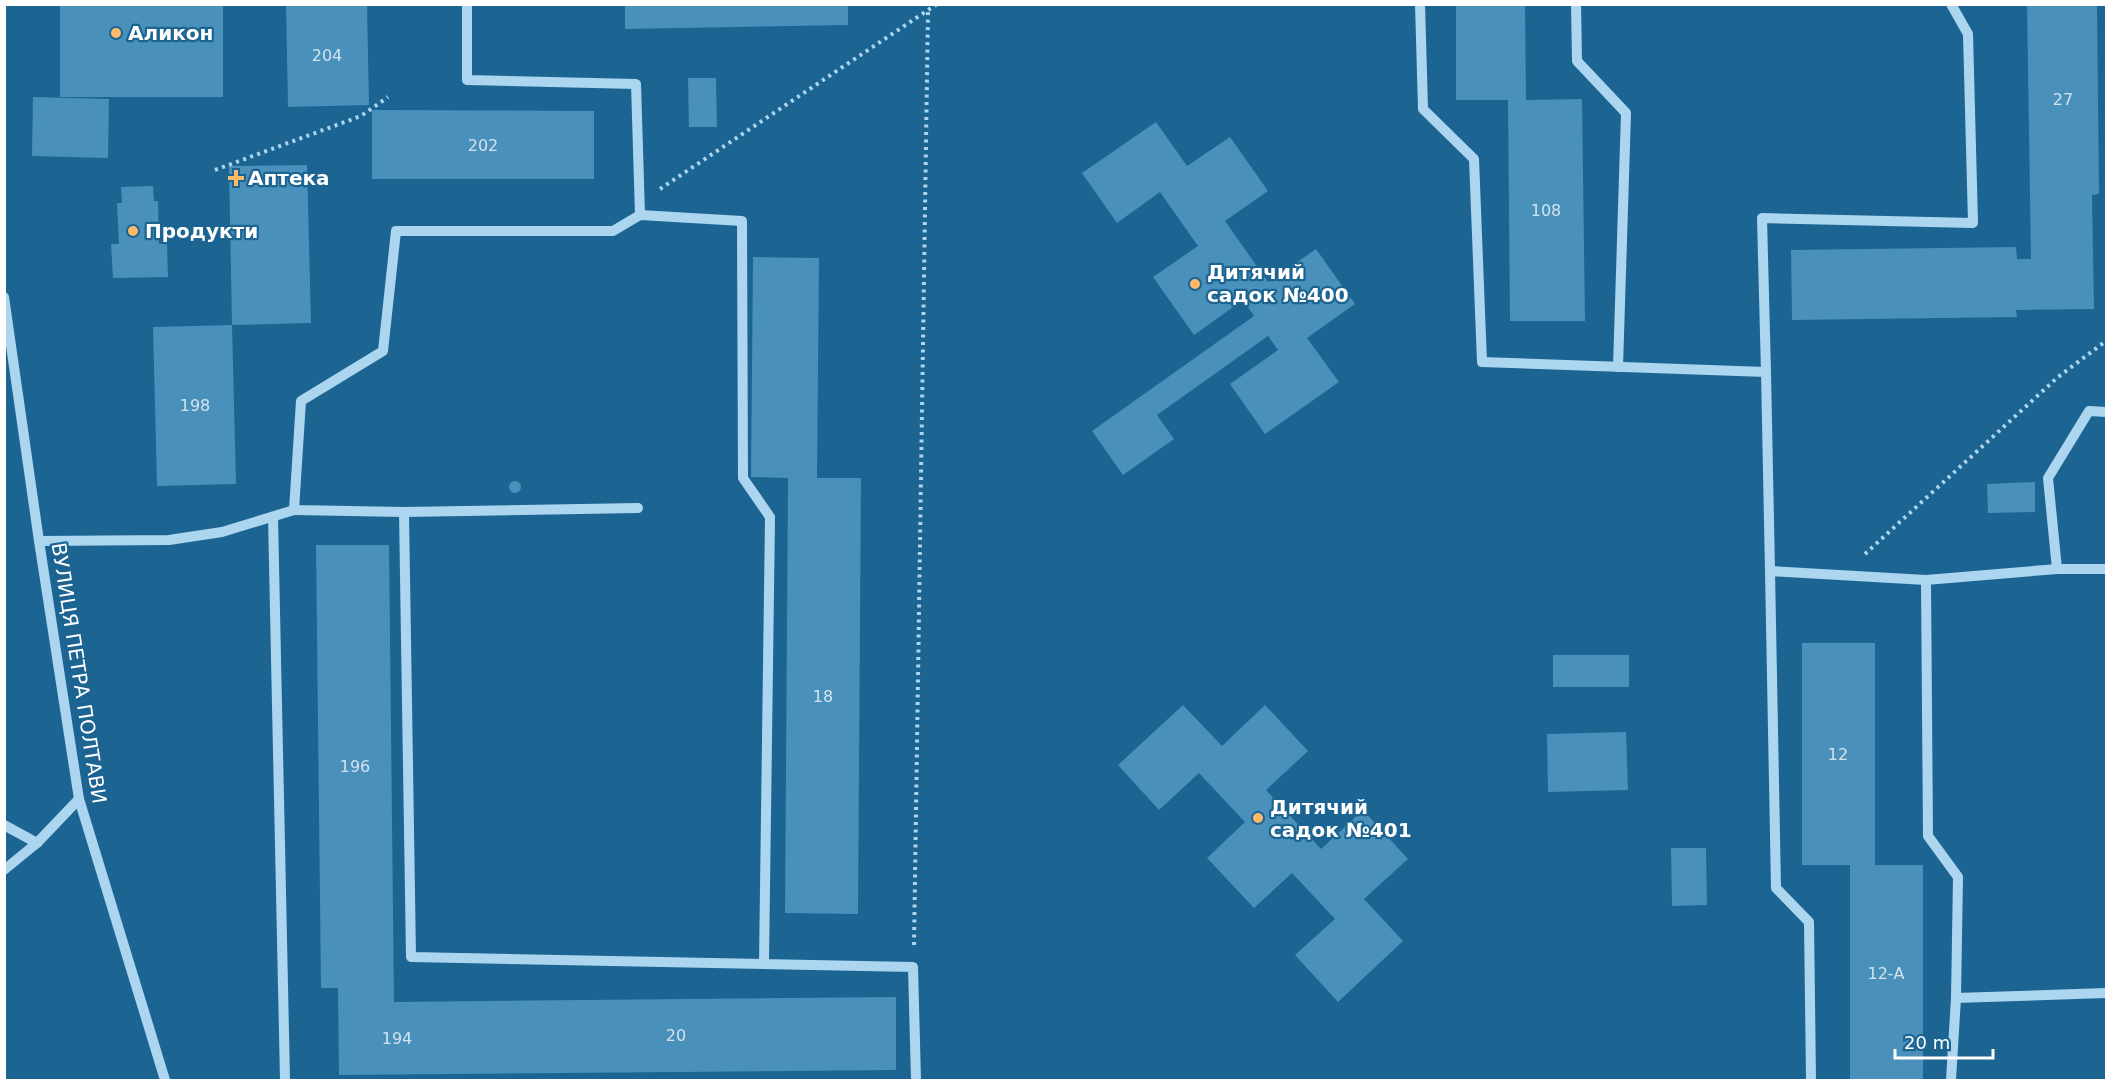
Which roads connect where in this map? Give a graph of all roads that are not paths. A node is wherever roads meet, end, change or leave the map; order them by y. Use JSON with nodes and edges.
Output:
{"nodes":[{"id":1,"x":467,"y":4,"type":"edge"},
{"id":2,"x":1420,"y":4,"type":"edge"},
{"id":3,"x":1576,"y":4,"type":"edge"},
{"id":4,"x":1951,"y":4,"type":"edge"},
{"id":5,"x":640,"y":215,"type":"junction"},
{"id":6,"x":4,"y":297,"type":"edge"},
{"id":7,"x":1618,"y":367,"type":"junction"},
{"id":8,"x":1766,"y":372,"type":"junction"},
{"id":9,"x":2106,"y":412,"type":"edge"},
{"id":10,"x":638,"y":508,"type":"dead end"},
{"id":11,"x":294,"y":510,"type":"junction"},
{"id":12,"x":404,"y":512,"type":"junction"},
{"id":13,"x":273,"y":517,"type":"junction"},
{"id":14,"x":39,"y":541,"type":"junction"},
{"id":15,"x":2106,"y":568,"type":"edge"},
{"id":16,"x":2057,"y":569,"type":"junction"},
{"id":17,"x":1770,"y":571,"type":"junction"},
{"id":18,"x":1926,"y":580,"type":"junction"},
{"id":19,"x":79,"y":799,"type":"junction"},
{"id":20,"x":4,"y":825,"type":"edge"},
{"id":21,"x":37,"y":843,"type":"junction"},
{"id":22,"x":4,"y":870,"type":"edge"},
{"id":23,"x":764,"y":963,"type":"junction"},
{"id":24,"x":2106,"y":993,"type":"edge"},
{"id":25,"x":1956,"y":998,"type":"junction"},
{"id":26,"x":165,"y":1080,"type":"edge"},
{"id":27,"x":285,"y":1080,"type":"edge"},
{"id":28,"x":916,"y":1080,"type":"edge"},
{"id":29,"x":1811,"y":1080,"type":"edge"},
{"id":30,"x":1952,"y":1080,"type":"edge"}],
"edges":[{"from":1,"to":5,"type":"street"},
{"from":2,"to":7,"type":"street"},
{"from":3,"to":7,"type":"street"},
{"from":4,"to":8,"type":"street"},
{"from":5,"to":11,"type":"street"},
{"from":5,"to":23,"type":"street"},
{"from":6,"to":14,"type":"street","name":"ВУЛИЦЯ ПЕТРА ПОЛТАВИ"},
{"from":7,"to":8,"type":"street"},
{"from":8,"to":17,"type":"street"},
{"from":9,"to":16,"type":"street"},
{"from":10,"to":12,"type":"street"},
{"from":11,"to":12,"type":"street"},
{"from":11,"to":13,"type":"street"},
{"from":12,"to":23,"type":"street"},
{"from":13,"to":14,"type":"street"},
{"from":13,"to":27,"type":"street"},
{"from":14,"to":19,"type":"street","name":"ВУЛИЦЯ ПЕТРА ПОЛТАВИ"},
{"from":15,"to":16,"type":"street"},
{"from":16,"to":18,"type":"street"},
{"from":17,"to":18,"type":"street"},
{"from":17,"to":29,"type":"street"},
{"from":18,"to":25,"type":"street"},
{"from":19,"to":21,"type":"street"},
{"from":19,"to":26,"type":"street","name":"ВУЛИЦЯ ПЕТРА ПОЛТАВИ"},
{"from":20,"to":21,"type":"street"},
{"from":21,"to":22,"type":"street"},
{"from":23,"to":28,"type":"street"},
{"from":24,"to":25,"type":"street"},
{"from":25,"to":30,"type":"street"}]}
